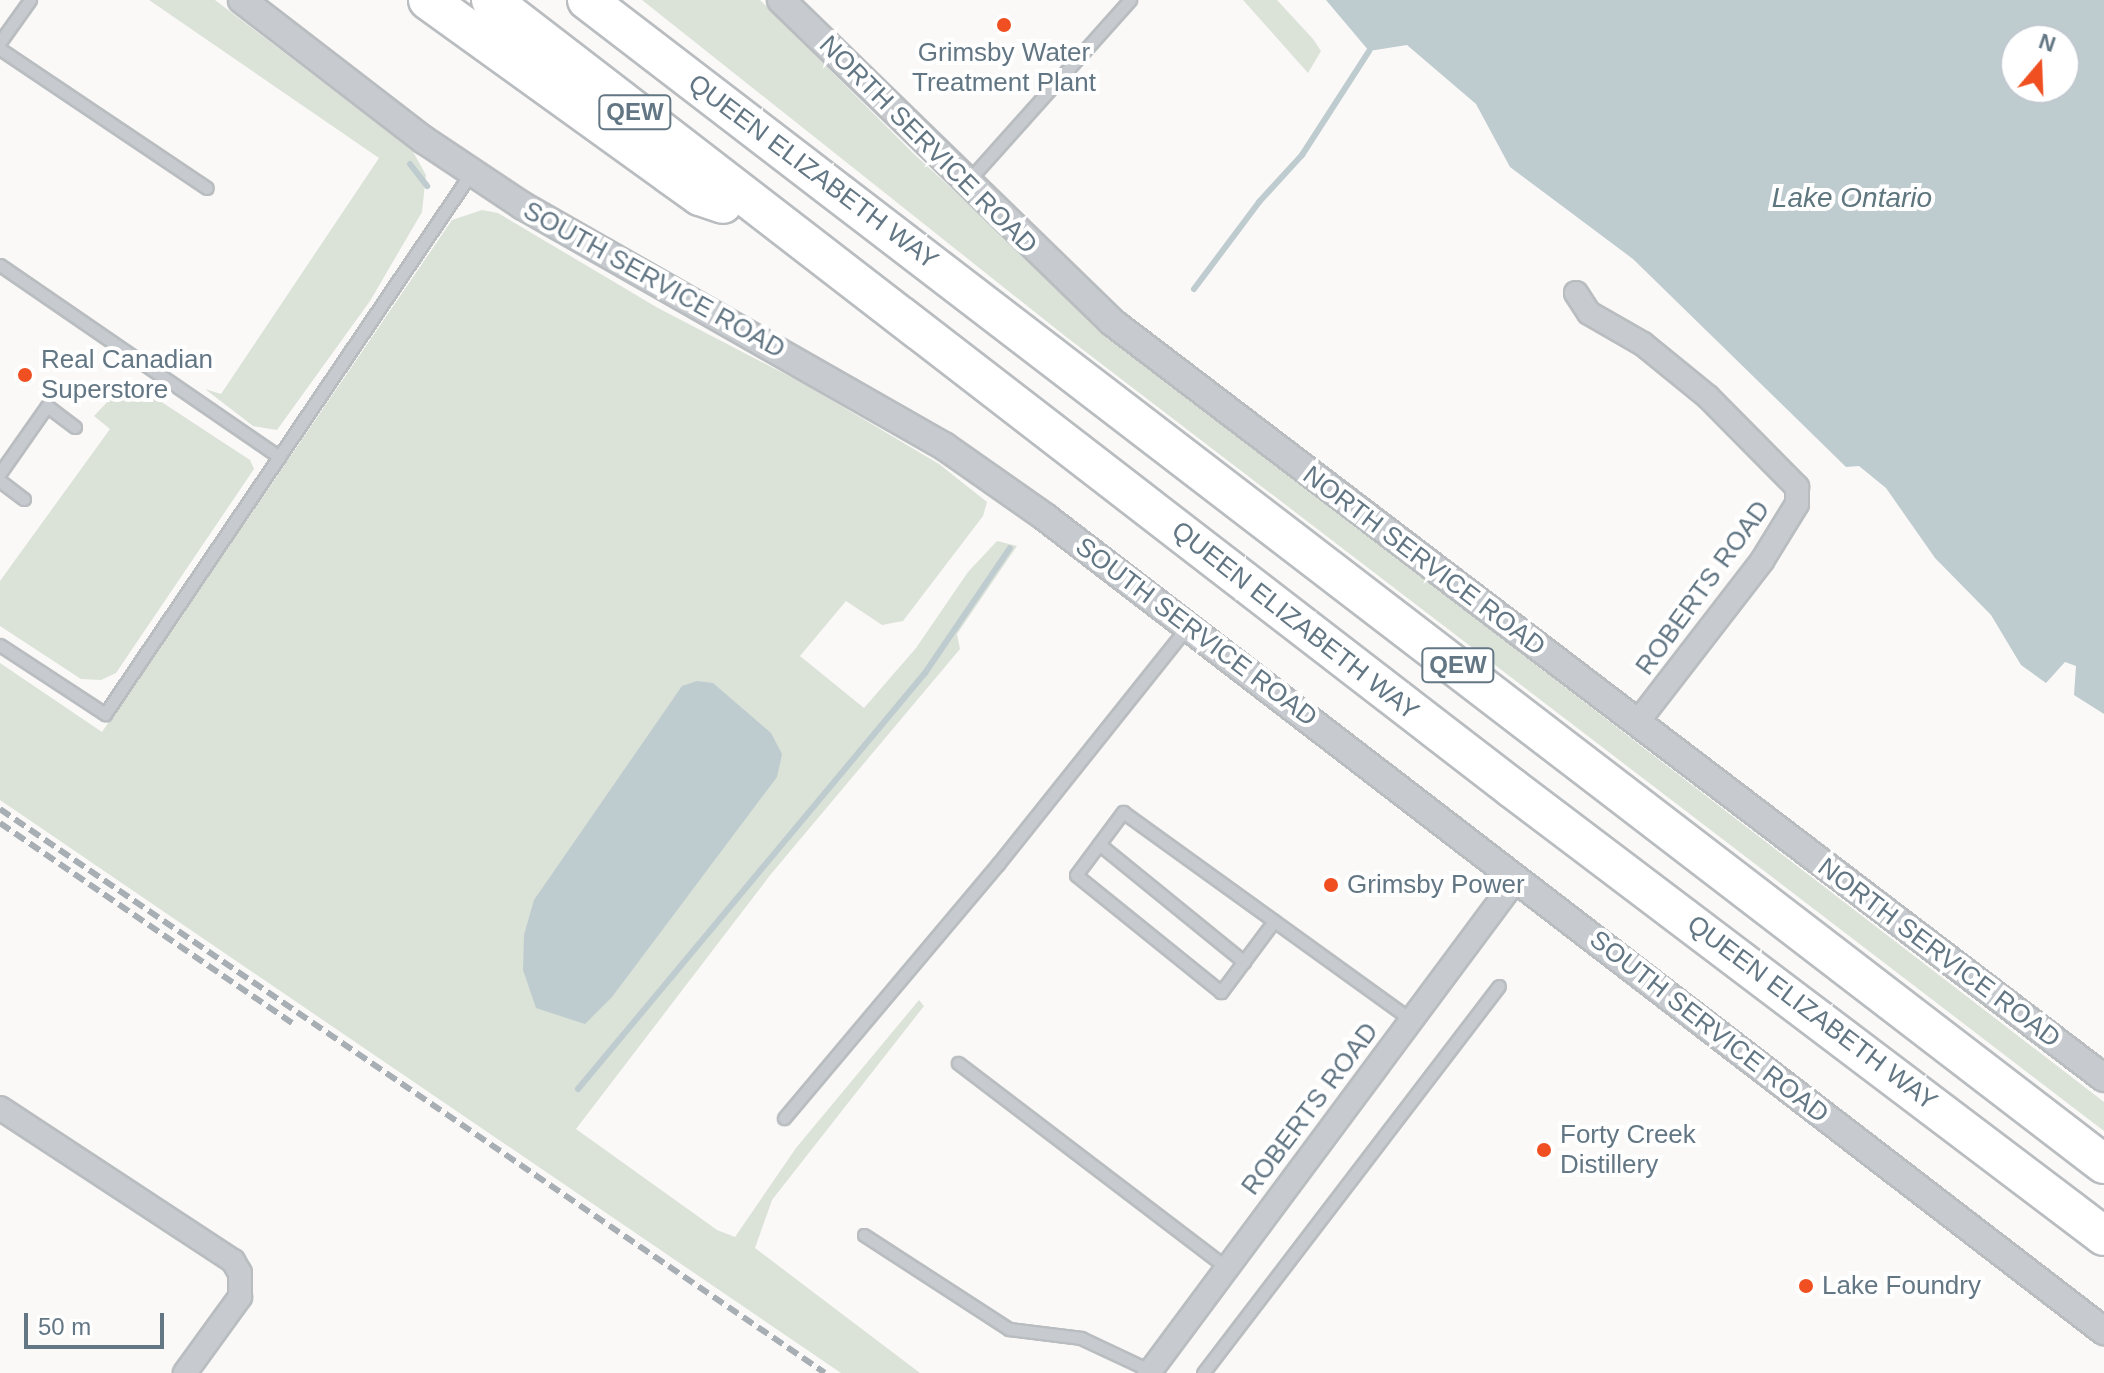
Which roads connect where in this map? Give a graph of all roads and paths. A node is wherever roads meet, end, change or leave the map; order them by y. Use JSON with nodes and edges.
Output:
{"nodes":[{"id":1,"x":30,"y":0,"type":"edge"},
{"id":2,"x":242,"y":0,"type":"edge"},
{"id":3,"x":428,"y":0,"type":"edge"},
{"id":4,"x":491,"y":0,"type":"edge"},
{"id":5,"x":587,"y":0,"type":"edge"},
{"id":6,"x":781,"y":0,"type":"edge"},
{"id":7,"x":1130,"y":0,"type":"edge"},
{"id":8,"x":610,"y":13,"type":"edge"},
{"id":9,"x":0,"y":42,"type":"edge"},
{"id":10,"x":0,"y":49,"type":"edge"},
{"id":11,"x":471,"y":173,"type":"junction"},
{"id":12,"x":965,"y":184,"type":"junction"},
{"id":13,"x":207,"y":188,"type":"dead end"},
{"id":14,"x":779,"y":224,"type":"junction"},
{"id":15,"x":0,"y":265,"type":"edge"},
{"id":16,"x":1576,"y":293,"type":"dead end"},
{"id":17,"x":75,"y":427,"type":"dead end"},
{"id":18,"x":279,"y":457,"type":"junction"},
{"id":19,"x":0,"y":473,"type":"edge"},
{"id":20,"x":0,"y":481,"type":"edge"},
{"id":21,"x":24,"y":499,"type":"dead end"},
{"id":22,"x":1189,"y":625,"type":"junction"},
{"id":23,"x":0,"y":645,"type":"edge"},
{"id":24,"x":1637,"y":723,"type":"junction"},
{"id":25,"x":1099,"y":844,"type":"junction"},
{"id":26,"x":1517,"y":878,"type":"junction"},
{"id":27,"x":1274,"y":921,"type":"junction"},
{"id":28,"x":1244,"y":962,"type":"junction"},
{"id":29,"x":1499,"y":986,"type":"dead end"},
{"id":30,"x":1411,"y":1020,"type":"junction"},
{"id":31,"x":958,"y":1063,"type":"dead end"},
{"id":32,"x":2104,"y":1078,"type":"edge"},
{"id":33,"x":0,"y":1108,"type":"edge"},
{"id":34,"x":784,"y":1118,"type":"dead end"},
{"id":35,"x":2104,"y":1164,"type":"edge"},
{"id":36,"x":864,"y":1235,"type":"dead end"},
{"id":37,"x":2104,"y":1236,"type":"edge"},
{"id":38,"x":1227,"y":1268,"type":"junction"},
{"id":39,"x":2104,"y":1331,"type":"edge"},
{"id":40,"x":1151,"y":1372,"type":"edge"},
{"id":41,"x":185,"y":1373,"type":"edge"},
{"id":42,"x":1203,"y":1373,"type":"edge"}],
"edges":[{"from":1,"to":9,"type":"lane"},
{"from":2,"to":11,"type":"street","name":"SOUTH SERVICE ROAD"},
{"from":3,"to":14,"type":"highway"},
{"from":4,"to":14,"type":"highway","name":"QUEEN ELIZABETH WAY","number":"QEW"},
{"from":5,"to":8,"type":"highway","name":"QUEEN ELIZABETH WAY","number":"QEW"},
{"from":6,"to":12,"type":"street","name":"NORTH SERVICE ROAD"},
{"from":7,"to":12,"type":"lane"},
{"from":8,"to":35,"type":"highway","name":"QUEEN ELIZABETH WAY","number":"QEW"},
{"from":10,"to":13,"type":"lane"},
{"from":11,"to":18,"type":"lane"},
{"from":11,"to":22,"type":"street","name":"SOUTH SERVICE ROAD"},
{"from":12,"to":24,"type":"street","name":"NORTH SERVICE ROAD"},
{"from":14,"to":37,"type":"highway","name":"QUEEN ELIZABETH WAY","number":"QEW"},
{"from":15,"to":18,"type":"lane"},
{"from":16,"to":24,"type":"street","name":"ROBERTS ROAD"},
{"from":17,"to":19,"type":"lane"},
{"from":18,"to":23,"type":"lane"},
{"from":20,"to":21,"type":"lane"},
{"from":22,"to":26,"type":"street","name":"SOUTH SERVICE ROAD"},
{"from":22,"to":34,"type":"lane"},
{"from":24,"to":32,"type":"street","name":"NORTH SERVICE ROAD"},
{"from":25,"to":27,"type":"lane"},
{"from":25,"to":28,"type":"lane"},
{"from":25,"to":28,"type":"lane"},
{"from":26,"to":30,"type":"street","name":"ROBERTS ROAD"},
{"from":26,"to":39,"type":"street","name":"SOUTH SERVICE ROAD"},
{"from":27,"to":28,"type":"lane"},
{"from":27,"to":30,"type":"lane"},
{"from":29,"to":42,"type":"lane"},
{"from":30,"to":38,"type":"street","name":"ROBERTS ROAD"},
{"from":31,"to":38,"type":"lane"},
{"from":33,"to":41,"type":"street"},
{"from":36,"to":40,"type":"lane"},
{"from":38,"to":40,"type":"street","name":"ROBERTS ROAD"}]}
